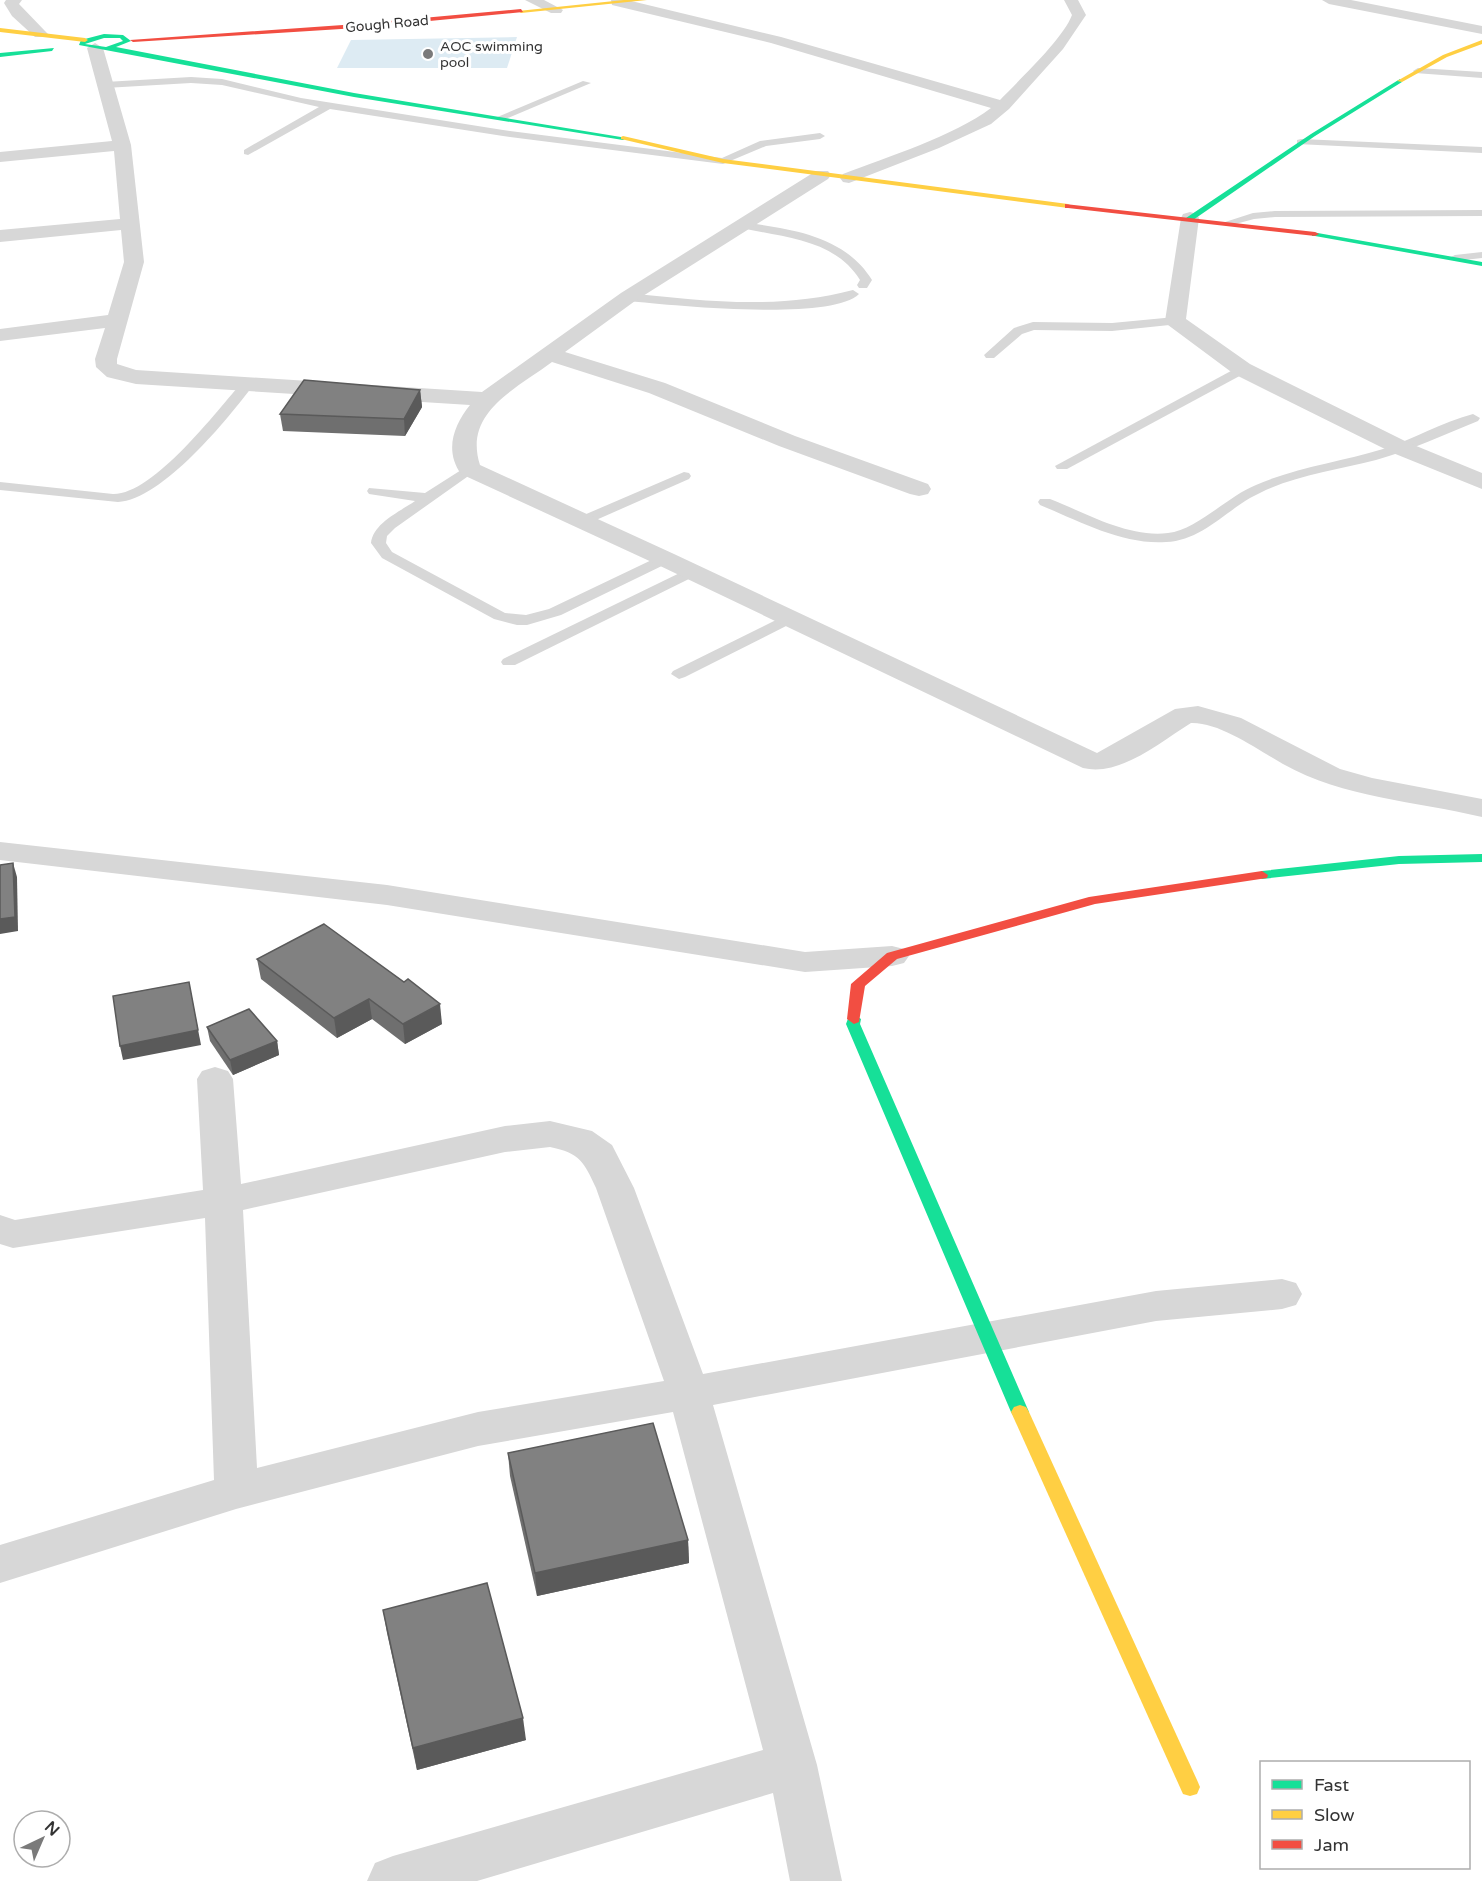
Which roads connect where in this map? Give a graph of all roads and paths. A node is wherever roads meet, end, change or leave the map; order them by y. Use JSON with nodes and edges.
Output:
{"nodes":[{"id":1,"x":15,"y":0,"type":"edge"},
{"id":2,"x":532,"y":0,"type":"edge"},
{"id":3,"x":644,"y":0,"type":"edge"},
{"id":4,"x":1071,"y":0,"type":"edge"},
{"id":5,"x":1329,"y":0,"type":"edge"},
{"id":6,"x":617,"y":3,"type":"junction"},
{"id":7,"x":556,"y":10,"type":"junction"},
{"id":8,"x":0,"y":30,"type":"edge"},
{"id":9,"x":1482,"y":30,"type":"edge"},
{"id":10,"x":40,"y":34,"type":"junction"},
{"id":11,"x":128,"y":40,"type":"junction"},
{"id":12,"x":1482,"y":42,"type":"edge"},
{"id":13,"x":93,"y":45,"type":"junction"},
{"id":14,"x":0,"y":55,"type":"edge"},
{"id":15,"x":1418,"y":71,"type":"junction"},
{"id":16,"x":1482,"y":75,"type":"edge"},
{"id":17,"x":999,"y":82,"type":"dead end"},
{"id":18,"x":1023,"y":82,"type":"junction"},
{"id":19,"x":586,"y":83,"type":"dead end"},
{"id":20,"x":976,"y":83,"type":"dead end"},
{"id":21,"x":928,"y":84,"type":"junction"},
{"id":22,"x":105,"y":85,"type":"junction"},
{"id":23,"x":329,"y":105,"type":"junction"},
{"id":24,"x":1003,"y":106,"type":"junction"},
{"id":25,"x":500,"y":118,"type":"junction"},
{"id":26,"x":820,"y":136,"type":"dead end"},
{"id":27,"x":1301,"y":142,"type":"junction"},
{"id":28,"x":122,"y":145,"type":"junction"},
{"id":29,"x":1482,"y":150,"type":"edge"},
{"id":30,"x":248,"y":152,"type":"dead end"},
{"id":31,"x":0,"y":157,"type":"edge"},
{"id":32,"x":723,"y":161,"type":"junction"},
{"id":33,"x":781,"y":168,"type":"junction"},
{"id":34,"x":822,"y":175,"type":"junction"},
{"id":35,"x":849,"y":178,"type":"junction"},
{"id":36,"x":787,"y":196,"type":"junction"},
{"id":37,"x":1482,"y":213,"type":"edge"},
{"id":38,"x":1190,"y":218,"type":"junction"},
{"id":39,"x":1228,"y":223,"type":"junction"},
{"id":40,"x":130,"y":224,"type":"junction"},
{"id":41,"x":742,"y":225,"type":"junction"},
{"id":42,"x":0,"y":236,"type":"edge"},
{"id":43,"x":1482,"y":255,"type":"edge"},
{"id":44,"x":1455,"y":258,"type":"junction"},
{"id":45,"x":1482,"y":264,"type":"edge"},
{"id":46,"x":863,"y":285,"type":"dead end"},
{"id":47,"x":853,"y":294,"type":"dead end"},
{"id":48,"x":628,"y":297,"type":"junction"},
{"id":49,"x":118,"y":320,"type":"junction"},
{"id":50,"x":1175,"y":321,"type":"junction"},
{"id":51,"x":0,"y":335,"type":"edge"},
{"id":52,"x":548,"y":354,"type":"junction"},
{"id":53,"x":990,"y":355,"type":"dead end"},
{"id":54,"x":1242,"y":369,"type":"junction"},
{"id":55,"x":248,"y":384,"type":"junction"},
{"id":56,"x":487,"y":399,"type":"junction"},
{"id":57,"x":1473,"y":418,"type":"dead end"},
{"id":58,"x":1401,"y":448,"type":"junction"},
{"id":59,"x":1062,"y":466,"type":"dead end"},
{"id":60,"x":469,"y":469,"type":"junction"},
{"id":61,"x":684,"y":476,"type":"dead end"},
{"id":62,"x":1482,"y":482,"type":"edge"},
{"id":63,"x":0,"y":486,"type":"edge"},
{"id":64,"x":919,"y":489,"type":"dead end"},
{"id":65,"x":374,"y":491,"type":"dead end"},
{"id":66,"x":429,"y":498,"type":"junction"},
{"id":67,"x":1045,"y":502,"type":"dead end"},
{"id":68,"x":582,"y":521,"type":"junction"},
{"id":69,"x":665,"y":559,"type":"junction"},
{"id":70,"x":692,"y":572,"type":"junction"},
{"id":71,"x":788,"y":619,"type":"junction"},
{"id":72,"x":509,"y":662,"type":"dead end"},
{"id":73,"x":679,"y":674,"type":"dead end"},
{"id":74,"x":1482,"y":808,"type":"edge"},
{"id":75,"x":0,"y":850,"type":"edge"},
{"id":76,"x":1482,"y":858,"type":"edge"},
{"id":77,"x":892,"y":956,"type":"junction"},
{"id":78,"x":214,"y":1079,"type":"dead end"},
{"id":79,"x":223,"y":1201,"type":"junction"},
{"id":80,"x":0,"y":1230,"type":"edge"},
{"id":81,"x":1282,"y":1294,"type":"dead end"},
{"id":82,"x":986,"y":1338,"type":"junction"},
{"id":83,"x":689,"y":1393,"type":"junction"},
{"id":84,"x":236,"y":1491,"type":"junction"},
{"id":85,"x":0,"y":1564,"type":"edge"},
{"id":86,"x":792,"y":1765,"type":"junction"},
{"id":87,"x":1190,"y":1787,"type":"dead end"},
{"id":88,"x":393,"y":1881,"type":"edge"},
{"id":89,"x":816,"y":1881,"type":"edge"}],
"edges":[{"from":1,"to":10,"type":"street"},
{"from":2,"to":7,"type":"street"},
{"from":3,"to":6,"type":"street","name":"Gough Road"},
{"from":4,"to":18,"type":"street"},
{"from":5,"to":9,"type":"street"},
{"from":6,"to":7,"type":"street","name":"Gough Road"},
{"from":6,"to":21,"type":"street"},
{"from":7,"to":11,"type":"street","name":"Gough Road"},
{"from":8,"to":10,"type":"street"},
{"from":10,"to":13,"type":"street"},
{"from":11,"to":13,"type":"street"},
{"from":11,"to":13,"type":"street"},
{"from":12,"to":15,"type":"street"},
{"from":13,"to":14,"type":"street"},
{"from":13,"to":22,"type":"street"},
{"from":13,"to":25,"type":"street"},
{"from":15,"to":16,"type":"lane"},
{"from":15,"to":27,"type":"street"},
{"from":17,"to":18,"type":"street"},
{"from":18,"to":24,"type":"street"},
{"from":19,"to":25,"type":"lane"},
{"from":20,"to":21,"type":"street"},
{"from":21,"to":24,"type":"street"},
{"from":22,"to":23,"type":"lane"},
{"from":22,"to":28,"type":"street"},
{"from":23,"to":30,"type":"lane"},
{"from":23,"to":32,"type":"lane"},
{"from":24,"to":35,"type":"street"},
{"from":25,"to":32,"type":"street"},
{"from":26,"to":32,"type":"lane"},
{"from":27,"to":29,"type":"lane"},
{"from":27,"to":38,"type":"street"},
{"from":28,"to":31,"type":"street"},
{"from":28,"to":40,"type":"street"},
{"from":32,"to":33,"type":"street"},
{"from":33,"to":34,"type":"street"},
{"from":33,"to":36,"type":"street"},
{"from":34,"to":35,"type":"street"},
{"from":34,"to":36,"type":"street"},
{"from":35,"to":38,"type":"street"},
{"from":36,"to":41,"type":"street"},
{"from":37,"to":39,"type":"lane"},
{"from":38,"to":39,"type":"street"},
{"from":38,"to":50,"type":"street"},
{"from":39,"to":44,"type":"street"},
{"from":40,"to":42,"type":"street"},
{"from":40,"to":49,"type":"street"},
{"from":41,"to":46,"type":"lane"},
{"from":41,"to":48,"type":"street"},
{"from":43,"to":44,"type":"lane"},
{"from":44,"to":45,"type":"street"},
{"from":47,"to":48,"type":"lane"},
{"from":48,"to":52,"type":"street"},
{"from":49,"to":51,"type":"street"},
{"from":49,"to":55,"type":"street"},
{"from":50,"to":53,"type":"lane"},
{"from":50,"to":54,"type":"street"},
{"from":52,"to":56,"type":"street"},
{"from":52,"to":64,"type":"street"},
{"from":54,"to":58,"type":"street"},
{"from":54,"to":59,"type":"lane"},
{"from":55,"to":56,"type":"street"},
{"from":55,"to":63,"type":"lane"},
{"from":56,"to":60,"type":"street"},
{"from":57,"to":58,"type":"lane"},
{"from":58,"to":62,"type":"street"},
{"from":58,"to":67,"type":"lane"},
{"from":60,"to":66,"type":"lane"},
{"from":60,"to":68,"type":"street"},
{"from":61,"to":68,"type":"lane"},
{"from":65,"to":66,"type":"lane"},
{"from":66,"to":69,"type":"lane"},
{"from":68,"to":69,"type":"street"},
{"from":69,"to":70,"type":"street"},
{"from":70,"to":71,"type":"street"},
{"from":70,"to":72,"type":"lane"},
{"from":71,"to":73,"type":"lane"},
{"from":71,"to":74,"type":"street"},
{"from":75,"to":77,"type":"street"},
{"from":76,"to":77,"type":"street"},
{"from":77,"to":82,"type":"street"},
{"from":78,"to":79,"type":"street"},
{"from":79,"to":80,"type":"street"},
{"from":79,"to":83,"type":"street"},
{"from":79,"to":84,"type":"street"},
{"from":81,"to":82,"type":"street"},
{"from":82,"to":83,"type":"street"},
{"from":82,"to":87,"type":"street"},
{"from":83,"to":84,"type":"street"},
{"from":83,"to":86,"type":"street"},
{"from":84,"to":85,"type":"street"},
{"from":86,"to":88,"type":"street"},
{"from":86,"to":89,"type":"street"}]}
